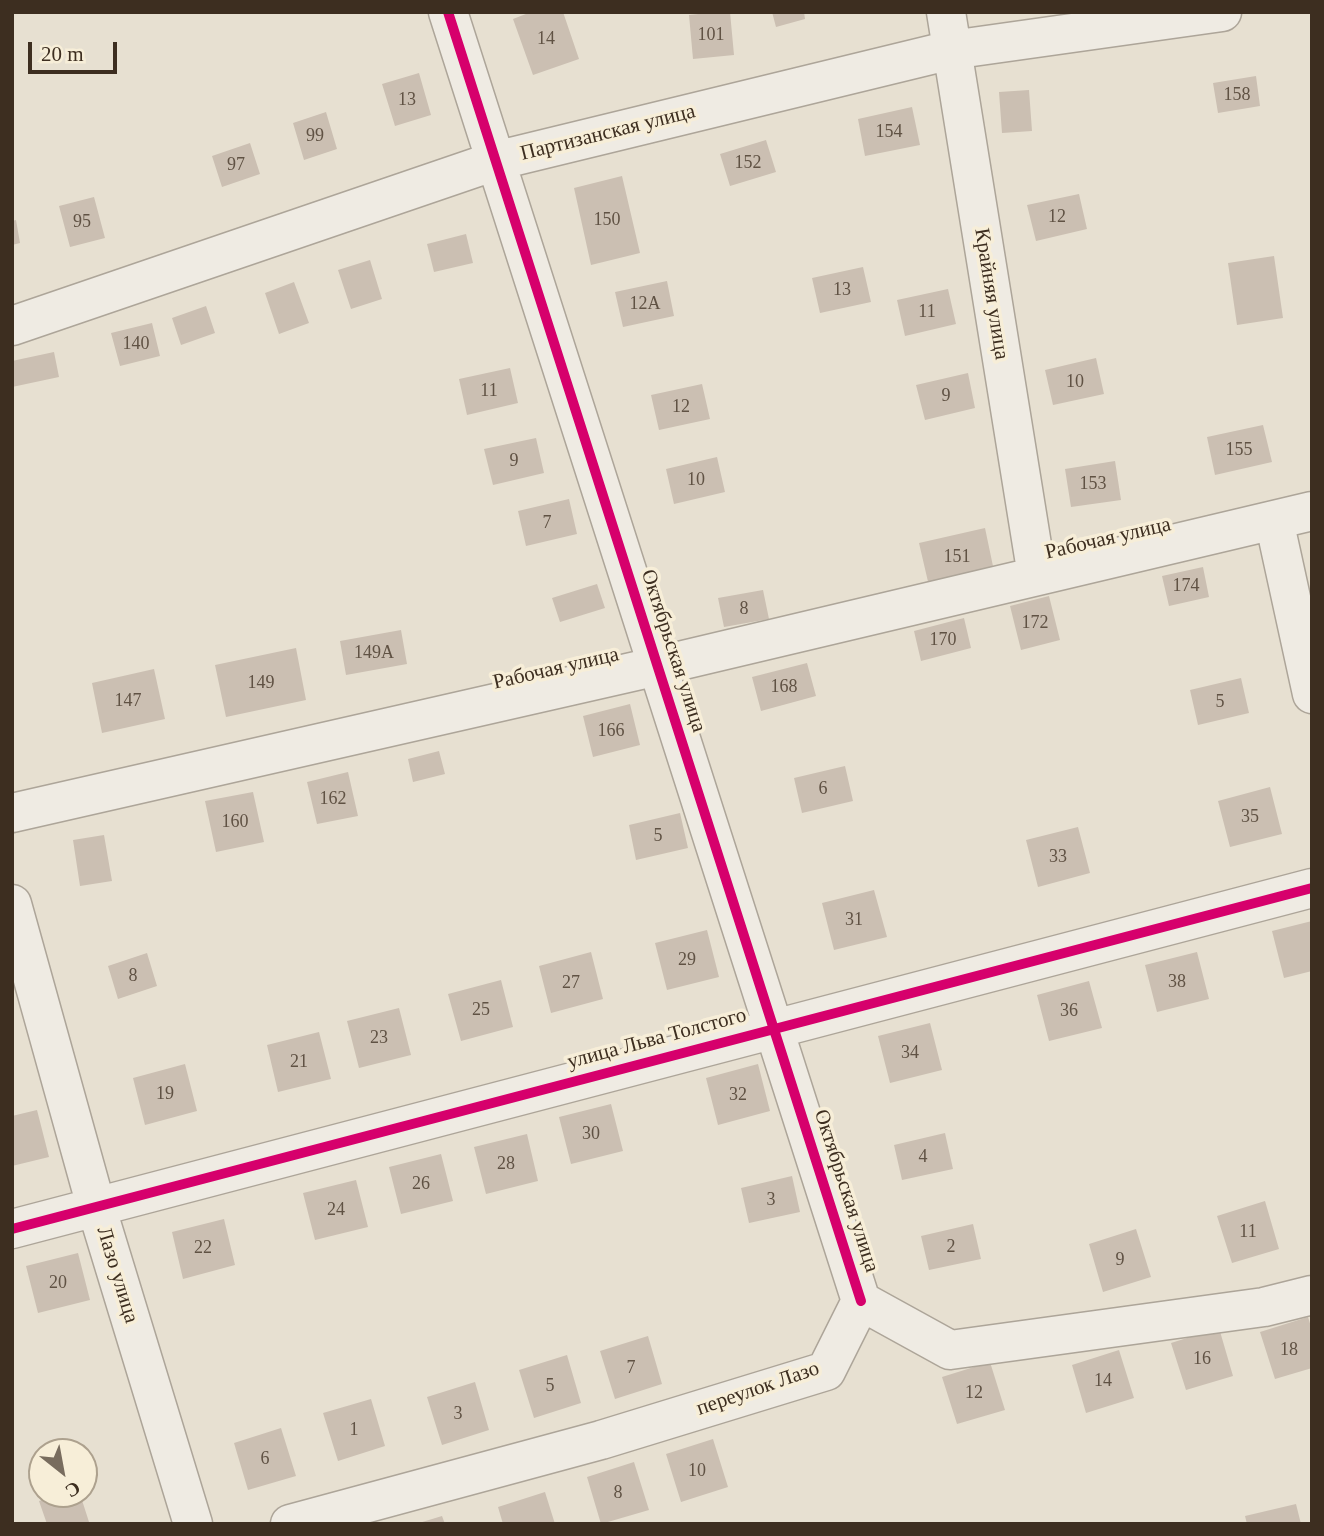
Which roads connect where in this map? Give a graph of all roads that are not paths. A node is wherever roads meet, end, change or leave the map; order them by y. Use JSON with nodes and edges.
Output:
{"nodes":[{"id":1,"x":448,"y":12,"type":"edge"},
{"id":2,"x":946,"y":12,"type":"edge"},
{"id":3,"x":1222,"y":12,"type":"edge"},
{"id":4,"x":951,"y":50,"type":"junction"},
{"id":5,"x":495,"y":161,"type":"junction"},
{"id":6,"x":12,"y":326,"type":"edge"},
{"id":7,"x":1312,"y":511,"type":"edge"},
{"id":8,"x":1274,"y":520,"type":"junction"},
{"id":9,"x":1037,"y":576,"type":"junction"},
{"id":10,"x":658,"y":666,"type":"junction"},
{"id":11,"x":1312,"y":694,"type":"edge"},
{"id":12,"x":12,"y":813,"type":"edge"},
{"id":13,"x":1312,"y":888,"type":"edge"},
{"id":14,"x":12,"y":904,"type":"edge"},
{"id":15,"x":774,"y":1029,"type":"junction"},
{"id":16,"x":96,"y":1206,"type":"junction"},
{"id":17,"x":12,"y":1228,"type":"edge"},
{"id":18,"x":1312,"y":1295,"type":"edge"},
{"id":19,"x":861,"y":1301,"type":"junction"},
{"id":20,"x":193,"y":1524,"type":"edge"},
{"id":21,"x":290,"y":1524,"type":"edge"}],
"edges":[{"from":1,"to":5,"type":"street","name":"Октябрьская улица"},
{"from":2,"to":4,"type":"street","name":"Крайняя улица"},
{"from":3,"to":4,"type":"street","name":"Партизанская улица"},
{"from":4,"to":5,"type":"street","name":"Партизанская улица"},
{"from":4,"to":9,"type":"street","name":"Крайняя улица"},
{"from":5,"to":6,"type":"street","name":"Партизанская улица"},
{"from":5,"to":10,"type":"street","name":"Октябрьская улица"},
{"from":7,"to":8,"type":"street","name":"Рабочая улица"},
{"from":8,"to":9,"type":"street","name":"Рабочая улица"},
{"from":8,"to":11,"type":"street"},
{"from":9,"to":10,"type":"street","name":"Рабочая улица"},
{"from":10,"to":12,"type":"street","name":"Рабочая улица"},
{"from":10,"to":15,"type":"street","name":"Октябрьская улица"},
{"from":13,"to":15,"type":"street","name":"улица Льва Толстого"},
{"from":14,"to":16,"type":"street","name":"Лазо улица"},
{"from":15,"to":16,"type":"street","name":"улица Льва Толстого"},
{"from":15,"to":19,"type":"street","name":"Октябрьская улица"},
{"from":16,"to":17,"type":"street","name":"улица Льва Толстого"},
{"from":16,"to":20,"type":"street","name":"Лазо улица"},
{"from":18,"to":19,"type":"street"},
{"from":19,"to":21,"type":"street","name":"переулок Лазо"}]}
